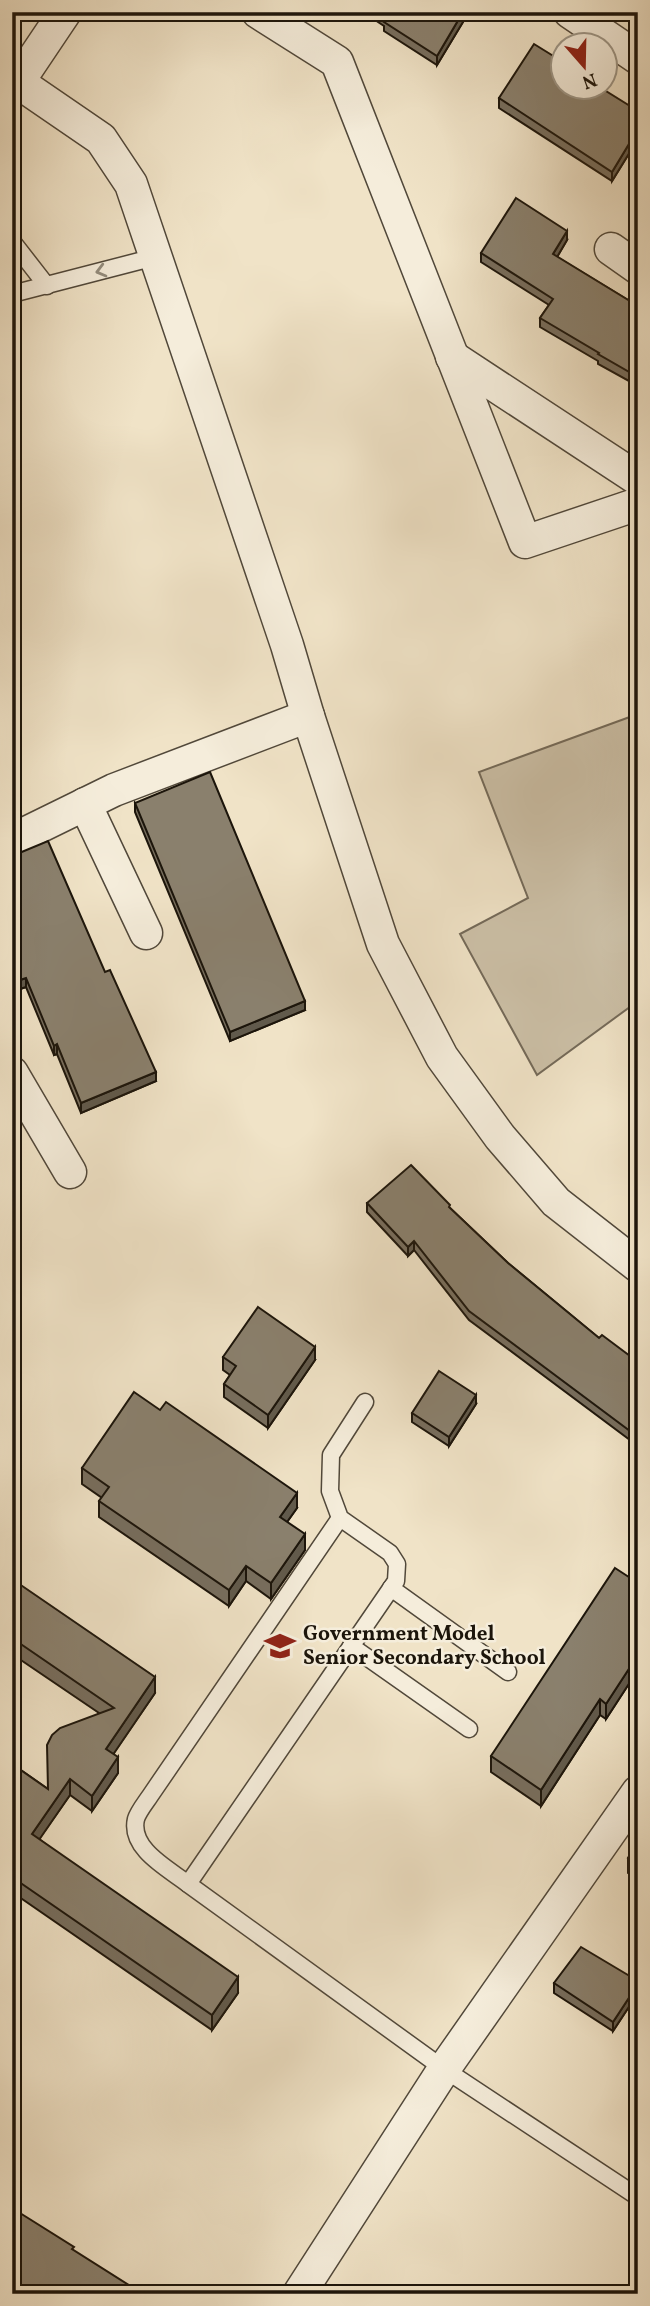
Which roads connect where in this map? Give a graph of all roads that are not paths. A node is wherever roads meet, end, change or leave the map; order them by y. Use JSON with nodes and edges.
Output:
{"nodes":[{"id":1,"x":65,"y":12,"type":"edge"},
{"id":2,"x":258,"y":12,"type":"edge"},
{"id":3,"x":570,"y":12,"type":"edge"},
{"id":4,"x":638,"y":58,"type":"edge"},
{"id":5,"x":14,"y":82,"type":"edge"},
{"id":6,"x":12,"y":241,"type":"edge"},
{"id":7,"x":611,"y":249,"type":"dead end"},
{"id":8,"x":155,"y":257,"type":"junction"},
{"id":9,"x":638,"y":268,"type":"edge"},
{"id":10,"x":47,"y":286,"type":"junction"},
{"id":11,"x":12,"y":294,"type":"edge"},
{"id":12,"x":452,"y":357,"type":"junction"},
{"id":13,"x":638,"y":479,"type":"edge"},
{"id":14,"x":638,"y":504,"type":"edge"},
{"id":15,"x":308,"y":716,"type":"junction"},
{"id":16,"x":85,"y":804,"type":"junction"},
{"id":17,"x":12,"y":840,"type":"edge"},
{"id":18,"x":146,"y":933,"type":"dead end"},
{"id":19,"x":12,"y":1073,"type":"edge"},
{"id":20,"x":70,"y":1172,"type":"dead end"},
{"id":21,"x":638,"y":1266,"type":"edge"},
{"id":22,"x":365,"y":1402,"type":"dead end"},
{"id":23,"x":340,"y":1518,"type":"junction"},
{"id":24,"x":391,"y":1588,"type":"junction"},
{"id":25,"x":351,"y":1646,"type":"junction"},
{"id":26,"x":508,"y":1672,"type":"dead end"},
{"id":27,"x":469,"y":1730,"type":"dead end"},
{"id":28,"x":638,"y":1792,"type":"edge"},
{"id":29,"x":188,"y":1884,"type":"junction"},
{"id":30,"x":444,"y":2069,"type":"junction"},
{"id":31,"x":638,"y":2197,"type":"edge"},
{"id":32,"x":299,"y":2294,"type":"edge"}],
"edges":[{"from":1,"to":5,"type":"street"},
{"from":2,"to":12,"type":"street"},
{"from":3,"to":4,"type":"street"},
{"from":5,"to":8,"type":"street"},
{"from":6,"to":10,"type":"lane"},
{"from":7,"to":9,"type":"street"},
{"from":8,"to":10,"type":"lane","one_way":true},
{"from":8,"to":15,"type":"street"},
{"from":10,"to":11,"type":"lane"},
{"from":12,"to":13,"type":"street"},
{"from":12,"to":14,"type":"street"},
{"from":15,"to":16,"type":"street"},
{"from":15,"to":21,"type":"street"},
{"from":16,"to":17,"type":"street"},
{"from":16,"to":18,"type":"street"},
{"from":19,"to":20,"type":"street"},
{"from":22,"to":23,"type":"lane"},
{"from":23,"to":24,"type":"lane"},
{"from":23,"to":29,"type":"lane"},
{"from":24,"to":25,"type":"lane"},
{"from":24,"to":26,"type":"lane"},
{"from":25,"to":27,"type":"lane"},
{"from":25,"to":29,"type":"lane"},
{"from":28,"to":30,"type":"street"},
{"from":29,"to":30,"type":"lane"},
{"from":30,"to":31,"type":"lane"},
{"from":30,"to":32,"type":"street"}]}
